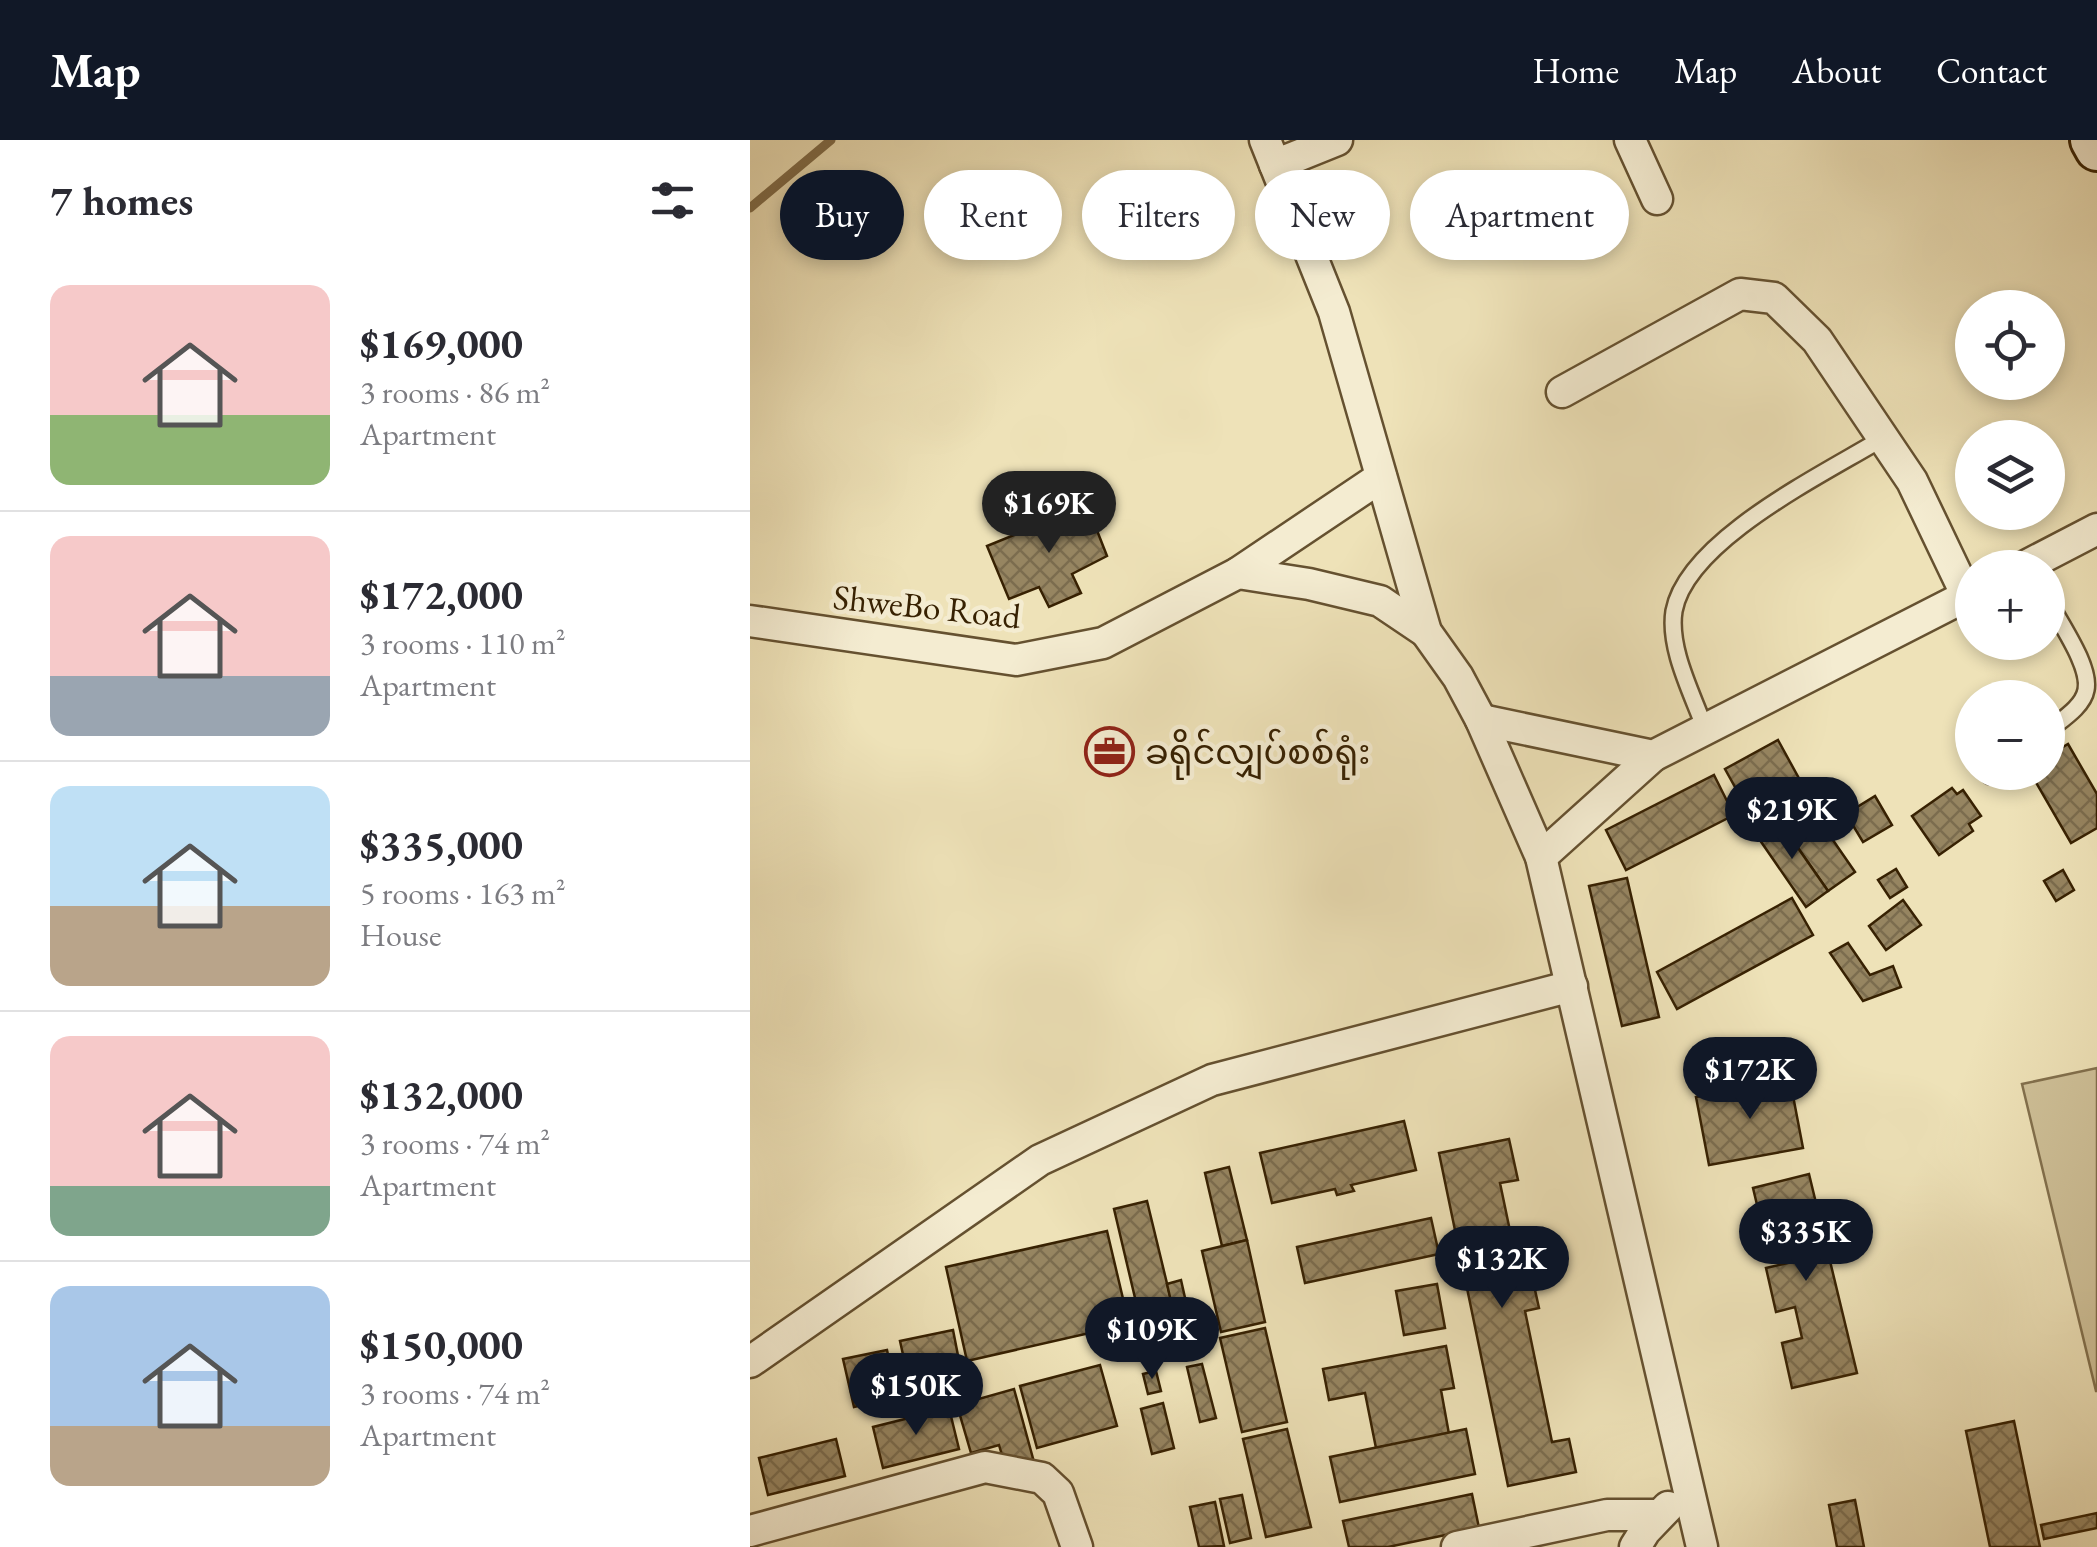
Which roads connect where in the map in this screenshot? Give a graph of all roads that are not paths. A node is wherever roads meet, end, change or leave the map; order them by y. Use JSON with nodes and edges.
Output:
{"nodes":[{"id":1,"x":1337,"y":140,"type":"edge"},
{"id":2,"x":1630,"y":140,"type":"edge"},
{"id":3,"x":2092,"y":140,"type":"edge"},
{"id":4,"x":2097,"y":149,"type":"edge"},
{"id":5,"x":1270,"y":153,"type":"edge"},
{"id":6,"x":1657,"y":200,"type":"dead end"},
{"id":7,"x":1562,"y":392,"type":"dead end"},
{"id":8,"x":1883,"y":438,"type":"junction"},
{"id":9,"x":1381,"y":477,"type":"junction"},
{"id":10,"x":2097,"y":529,"type":"edge"},
{"id":11,"x":2057,"y":550,"type":"edge"},
{"id":12,"x":1955,"y":565,"type":"edge"},
{"id":13,"x":1238,"y":573,"type":"junction"},
{"id":14,"x":1955,"y":602,"type":"edge"},
{"id":15,"x":750,"y":622,"type":"edge"},
{"id":16,"x":1426,"y":632,"type":"junction"},
{"id":17,"x":2065,"y":632,"type":"edge"},
{"id":18,"x":2065,"y":717,"type":"edge"},
{"id":19,"x":1481,"y":720,"type":"junction"},
{"id":20,"x":1705,"y":729,"type":"junction"},
{"id":21,"x":1652,"y":756,"type":"junction"},
{"id":22,"x":1541,"y":856,"type":"junction"},
{"id":23,"x":1572,"y":986,"type":"junction"},
{"id":24,"x":750,"y":1362,"type":"edge"},
{"id":25,"x":1690,"y":1490,"type":"junction"},
{"id":26,"x":1659,"y":1515,"type":"junction"},
{"id":27,"x":750,"y":1531,"type":"edge"},
{"id":28,"x":1076,"y":1547,"type":"edge"},
{"id":29,"x":1456,"y":1547,"type":"edge"},
{"id":30,"x":1635,"y":1547,"type":"edge"},
{"id":31,"x":1702,"y":1547,"type":"edge"}],
"edges":[{"from":1,"to":5,"type":"street"},
{"from":2,"to":6,"type":"street"},
{"from":3,"to":4,"type":"street"},
{"from":5,"to":9,"type":"street"},
{"from":7,"to":8,"type":"street"},
{"from":8,"to":12,"type":"street"},
{"from":8,"to":20,"type":"lane"},
{"from":9,"to":13,"type":"street","name":"ShweBo Road"},
{"from":9,"to":16,"type":"street"},
{"from":10,"to":11,"type":"street"},
{"from":13,"to":15,"type":"street","name":"ShweBo Road"},
{"from":13,"to":16,"type":"street"},
{"from":14,"to":20,"type":"street"},
{"from":16,"to":19,"type":"street"},
{"from":17,"to":18,"type":"lane"},
{"from":19,"to":21,"type":"street"},
{"from":19,"to":22,"type":"street"},
{"from":20,"to":21,"type":"street"},
{"from":21,"to":22,"type":"street"},
{"from":22,"to":23,"type":"street"},
{"from":23,"to":24,"type":"street"},
{"from":23,"to":25,"type":"street"},
{"from":25,"to":26,"type":"street"},
{"from":25,"to":31,"type":"street"},
{"from":26,"to":29,"type":"street"},
{"from":26,"to":30,"type":"street"},
{"from":27,"to":28,"type":"street"}]}
